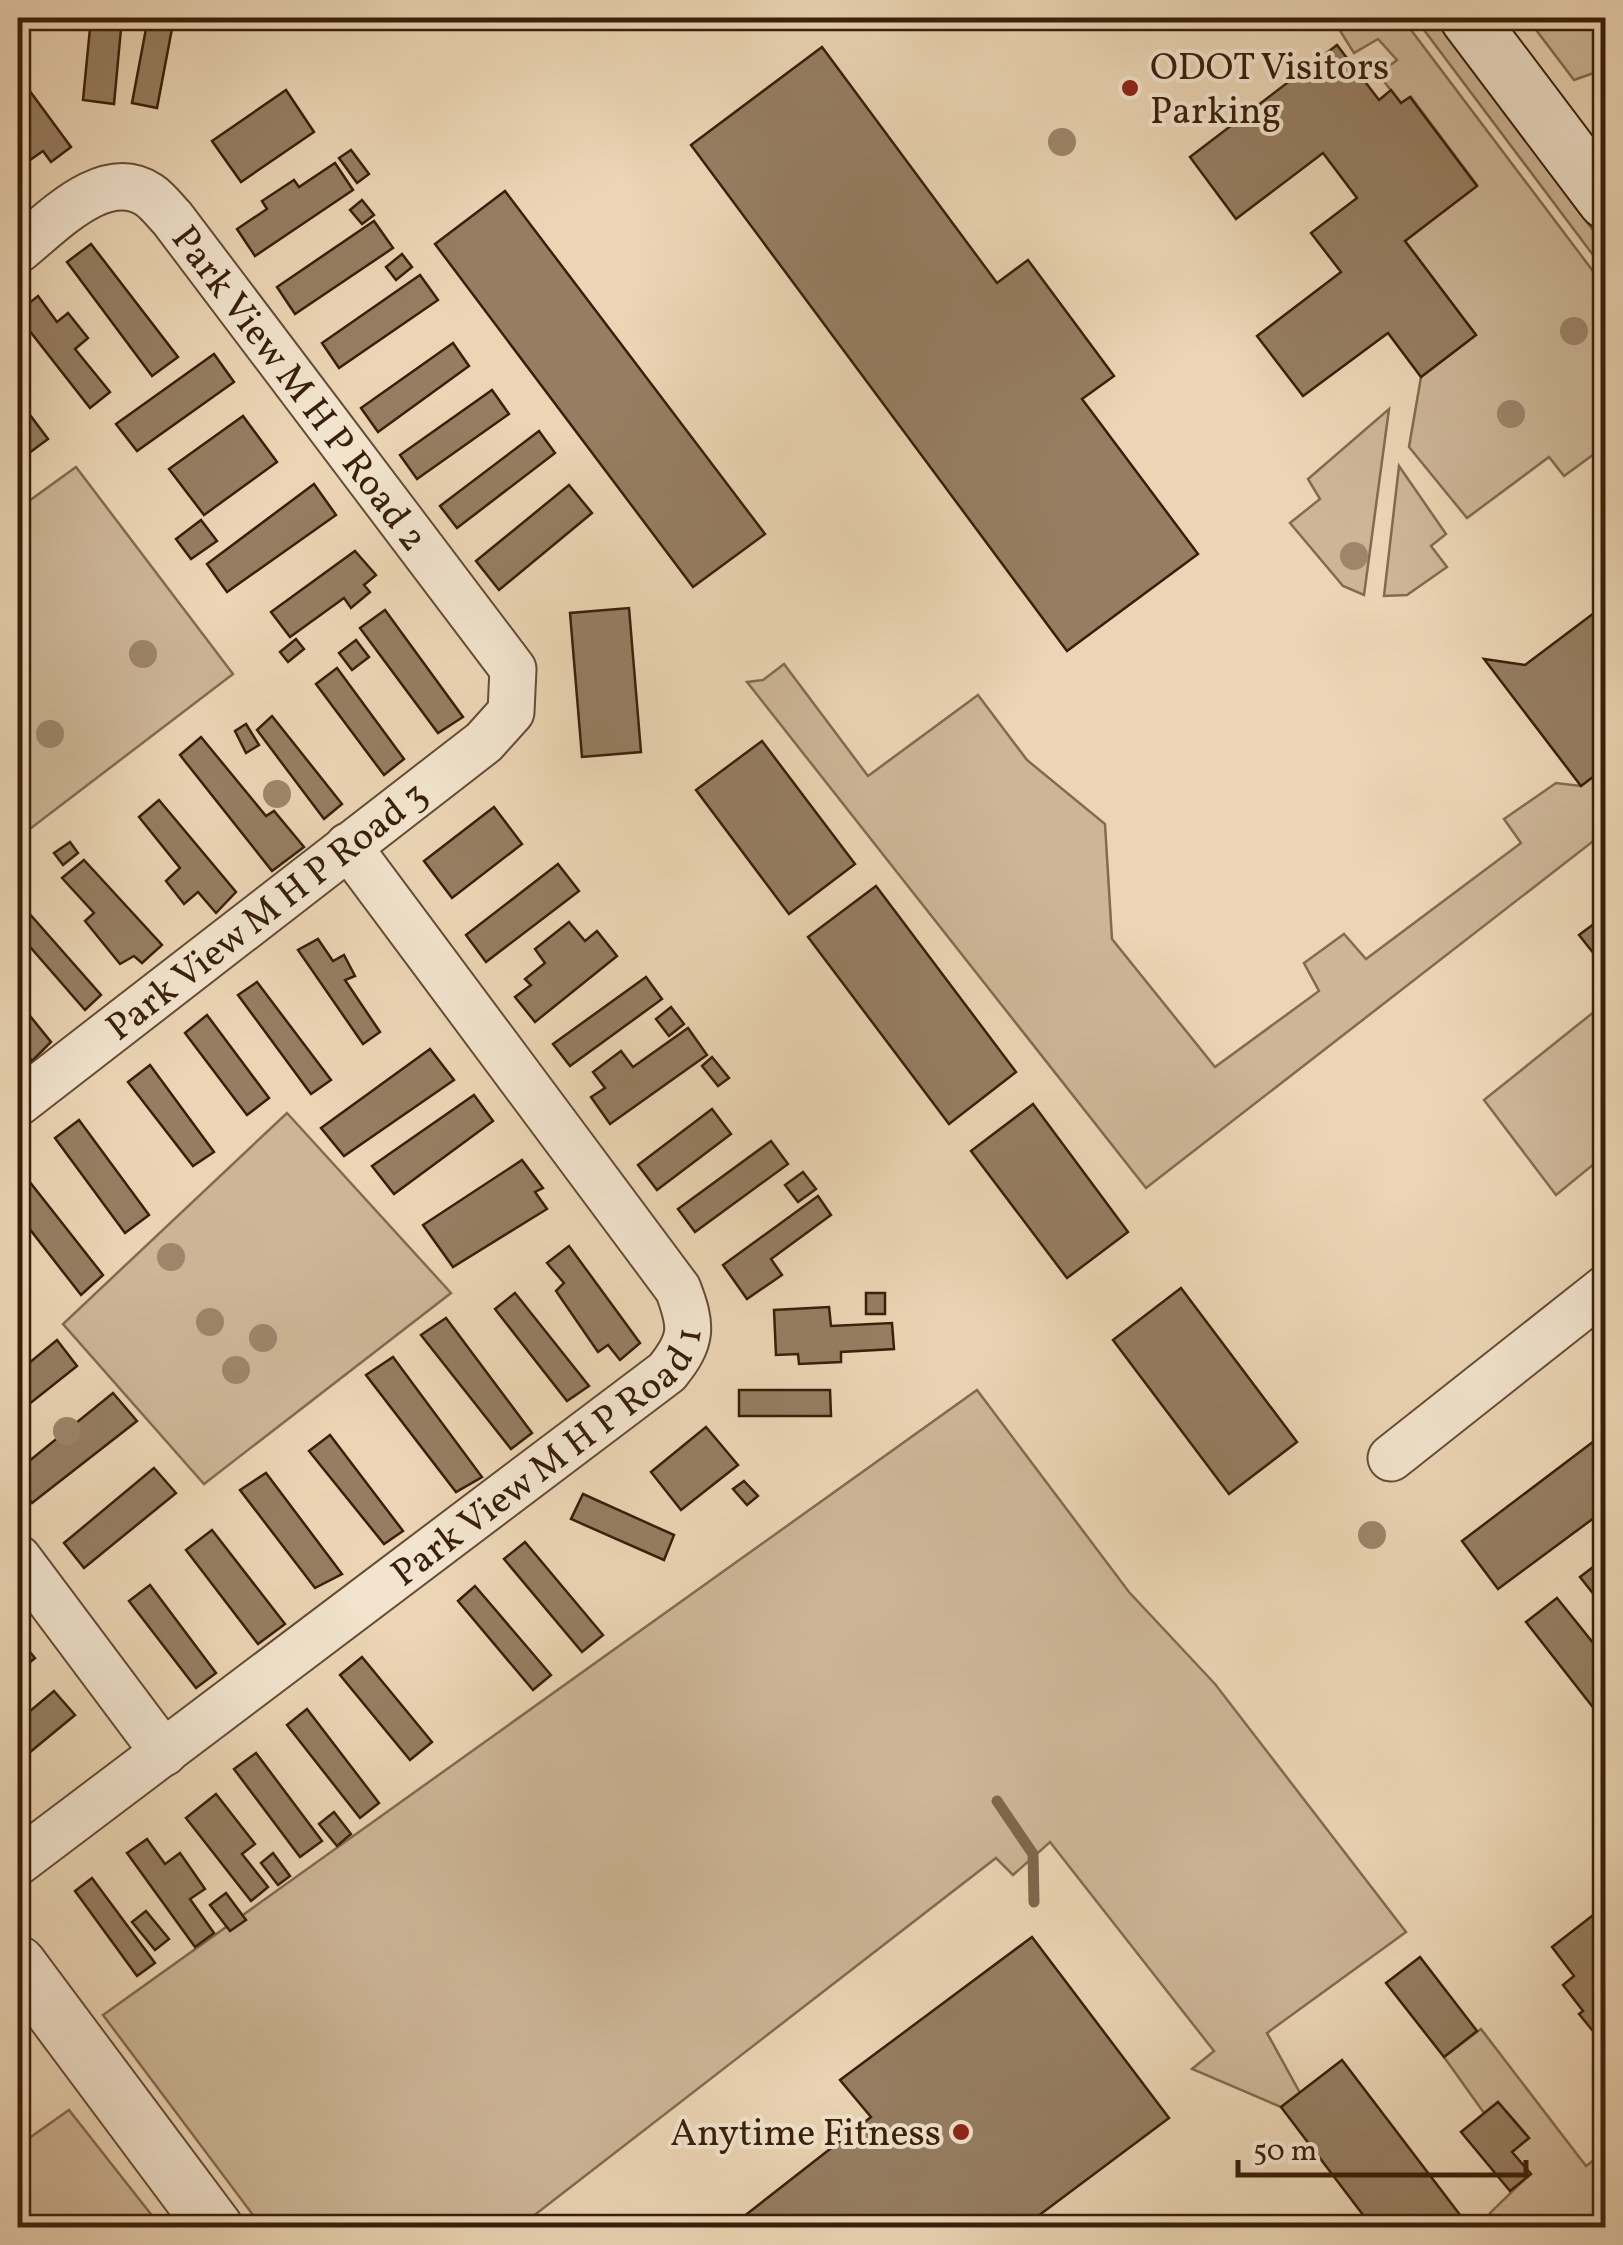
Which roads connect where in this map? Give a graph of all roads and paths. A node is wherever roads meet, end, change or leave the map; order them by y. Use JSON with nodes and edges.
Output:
{"nodes":[{"id":1,"x":1468,"y":18,"type":"edge"},
{"id":2,"x":1606,"y":201,"type":"edge"},
{"id":3,"x":18,"y":250,"type":"edge"},
{"id":4,"x":511,"y":712,"type":"joint"},
{"id":5,"x":348,"y":846,"type":"junction"},
{"id":6,"x":18,"y":1104,"type":"edge"},
{"id":7,"x":1606,"y":1288,"type":"edge"},
{"id":8,"x":1391,"y":1458,"type":"dead end"},
{"id":9,"x":18,"y":1558,"type":"edge"},
{"id":10,"x":164,"y":1752,"type":"junction"},
{"id":11,"x":18,"y":1862,"type":"edge"},
{"id":12,"x":18,"y":1964,"type":"edge"},
{"id":13,"x":215,"y":2228,"type":"edge"}],
"edges":[{"from":1,"to":2,"type":"street"},
{"from":3,"to":4,"type":"street","name":"Park View M H P Road 2"},
{"from":4,"to":5,"type":"street","name":"Park View M H P Road 3"},
{"from":5,"to":6,"type":"street","name":"Park View M H P Road 3"},
{"from":5,"to":10,"type":"street","name":"Park View M H P Road 1"},
{"from":7,"to":8,"type":"street"},
{"from":9,"to":10,"type":"street"},
{"from":10,"to":11,"type":"street","name":"Park View M H P Road 1"},
{"from":12,"to":13,"type":"street"}]}
